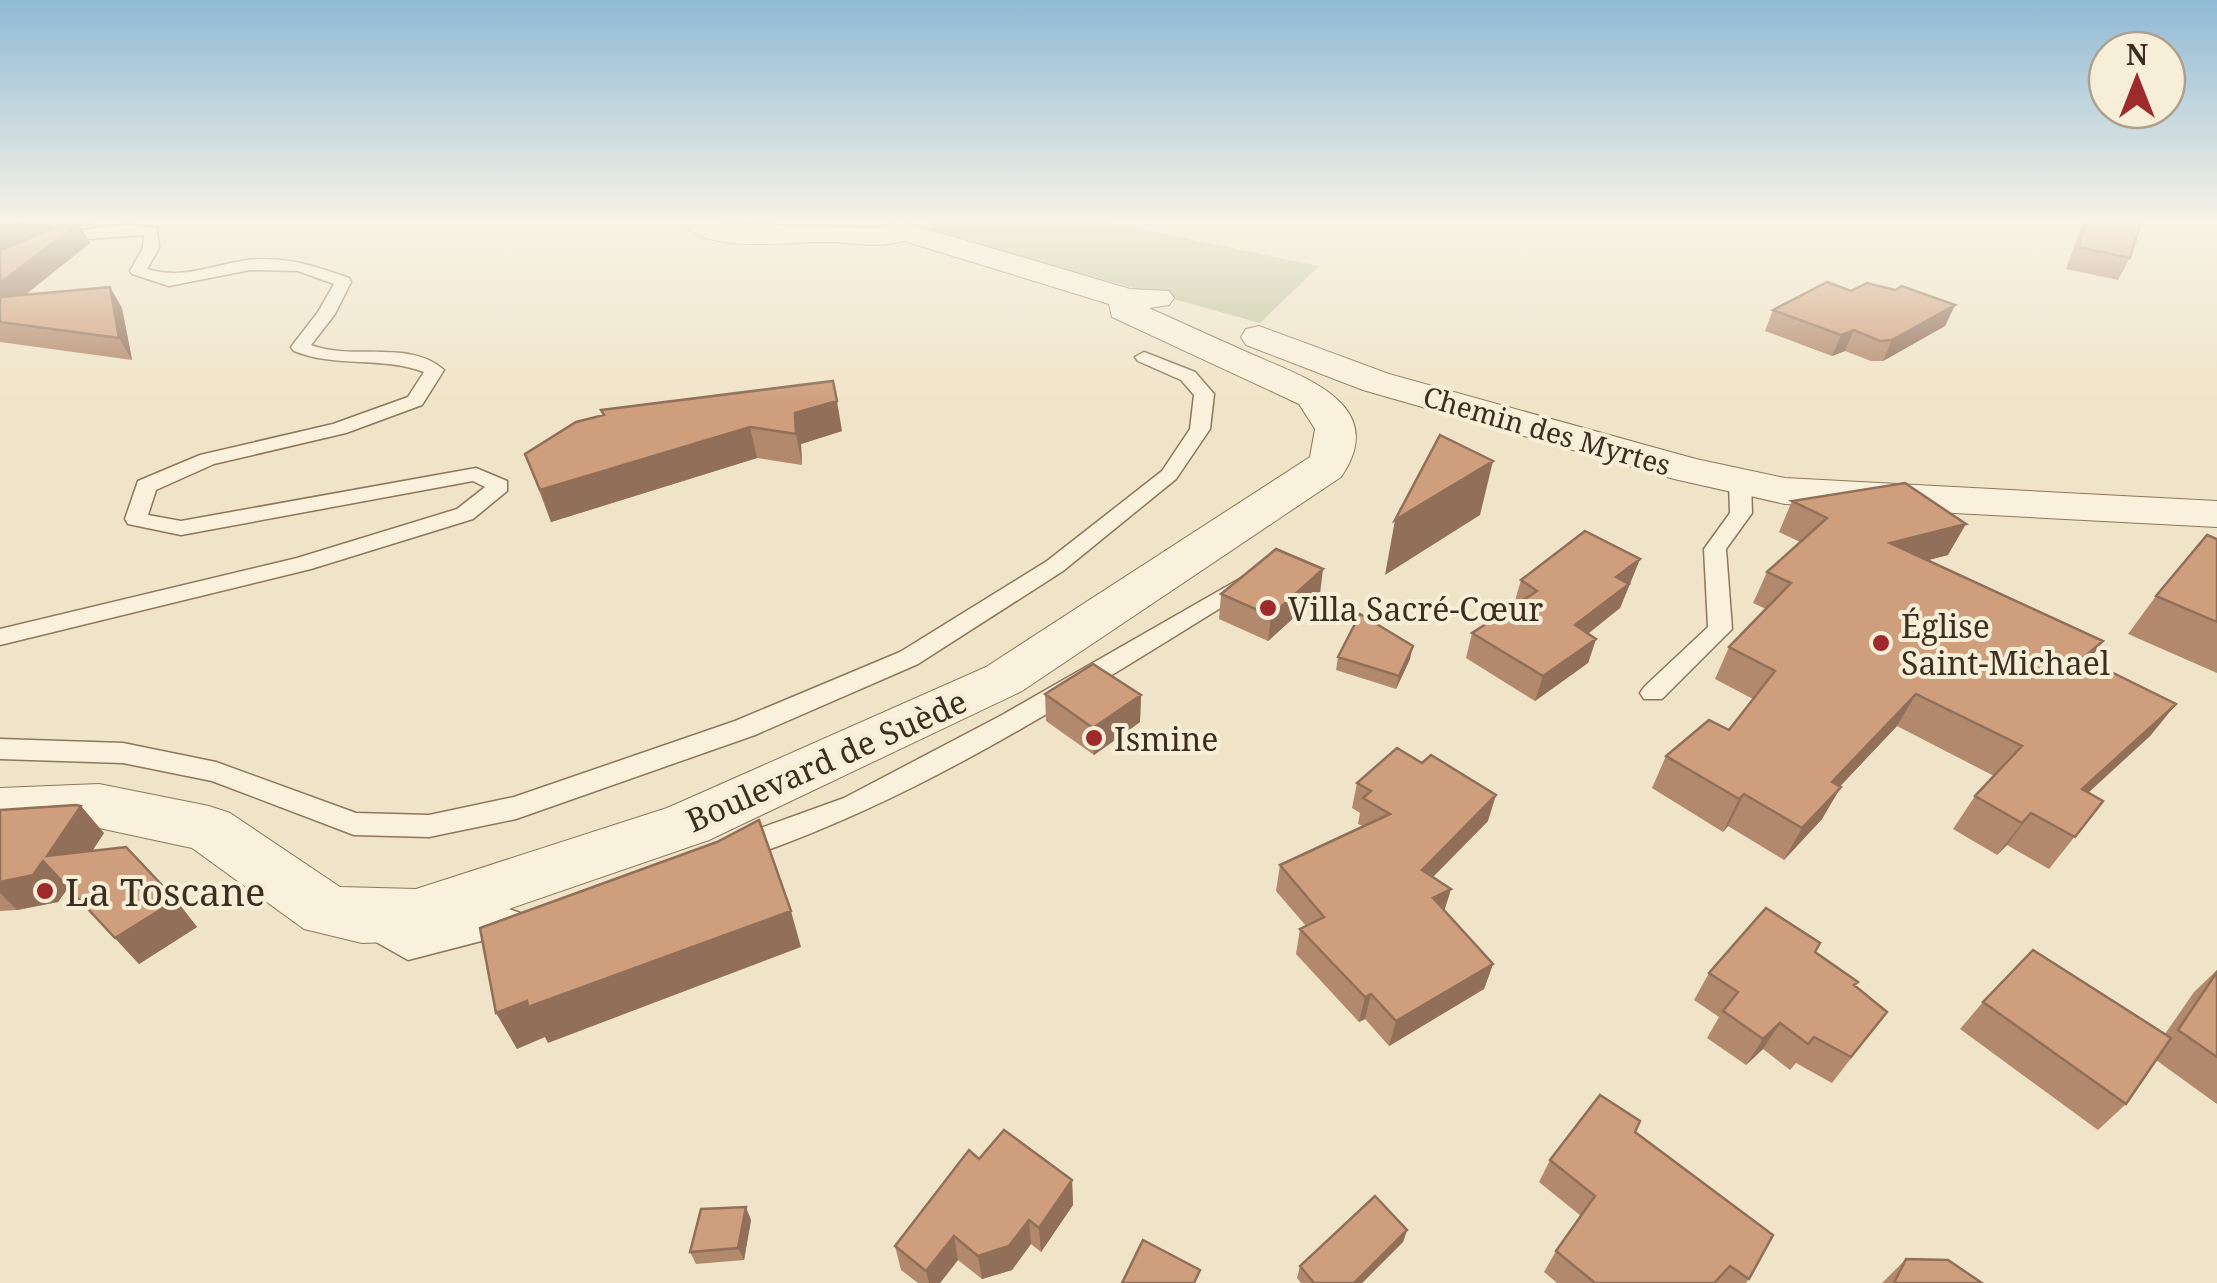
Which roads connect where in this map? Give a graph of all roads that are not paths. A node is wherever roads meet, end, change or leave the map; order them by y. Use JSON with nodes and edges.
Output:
{"nodes":[{"id":1,"x":343,"y":282,"type":"edge"},
{"id":2,"x":1074,"y":282,"type":"edge"},
{"id":3,"x":1128,"y":299,"type":"junction"},
{"id":4,"x":1144,"y":357,"type":"dead end"},
{"id":5,"x":1740,"y":482,"type":"junction"},
{"id":6,"x":2217,"y":514,"type":"edge"},
{"id":7,"x":1254,"y":577,"type":"edge"},
{"id":8,"x":0,"y":637,"type":"edge"},
{"id":9,"x":1653,"y":693,"type":"dead end"},
{"id":10,"x":0,"y":749,"type":"edge"},
{"id":11,"x":0,"y":810,"type":"edge"},
{"id":12,"x":709,"y":859,"type":"edge"},
{"id":13,"x":543,"y":914,"type":"edge"},
{"id":14,"x":362,"y":917,"type":"junction"}],
"edges":[{"from":1,"to":8,"type":"lane"},
{"from":2,"to":3,"type":"street","name":"Chemin des Myrtes"},
{"from":3,"to":5,"type":"street","name":"Chemin des Myrtes"},
{"from":3,"to":14,"type":"street","name":"Boulevard de Suède"},
{"from":4,"to":10,"type":"lane"},
{"from":5,"to":6,"type":"street","name":"Chemin des Myrtes"},
{"from":5,"to":9,"type":"lane"},
{"from":7,"to":12,"type":"lane"},
{"from":11,"to":14,"type":"street","name":"Boulevard de Suède"},
{"from":13,"to":14,"type":"lane"}]}
